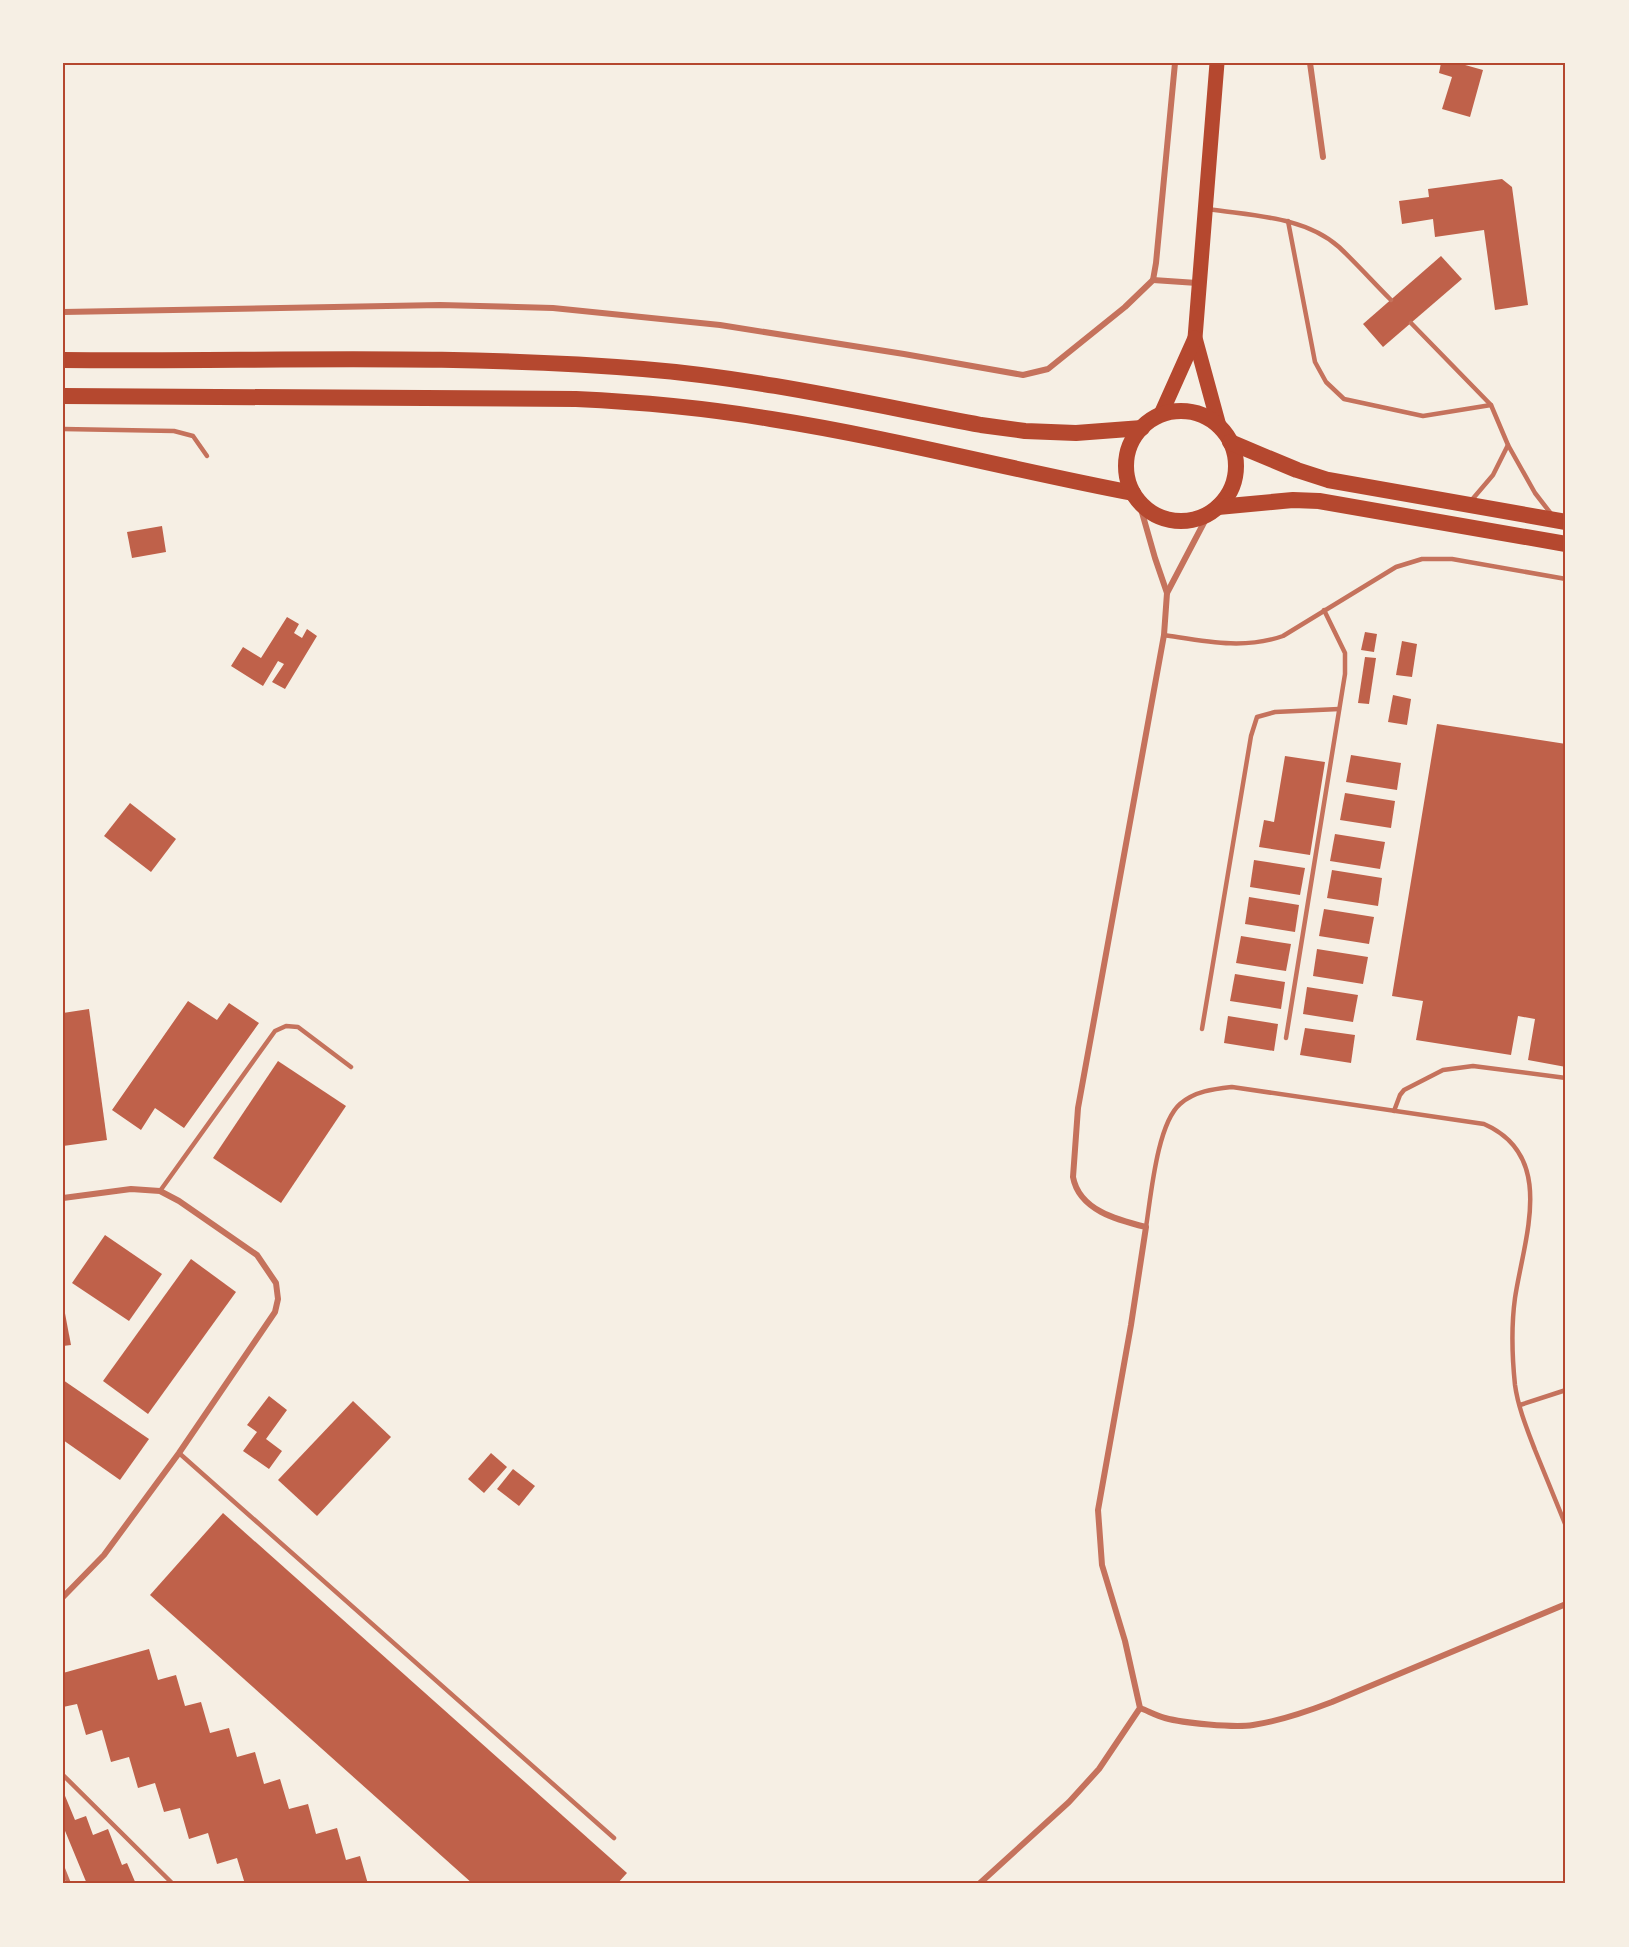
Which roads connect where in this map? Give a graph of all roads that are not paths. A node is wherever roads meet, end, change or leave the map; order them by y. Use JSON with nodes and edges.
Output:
{"nodes":[{"id":1,"x":1175,"y":63,"type":"edge"},
{"id":2,"x":1217,"y":63,"type":"edge"},
{"id":3,"x":1310,"y":63,"type":"edge"},
{"id":4,"x":1323,"y":157,"type":"dead end"},
{"id":5,"x":1205,"y":209,"type":"junction"},
{"id":6,"x":1288,"y":221,"type":"junction"},
{"id":7,"x":1153,"y":280,"type":"junction"},
{"id":8,"x":1198,"y":283,"type":"junction"},
{"id":9,"x":1390,"y":300,"type":"dead end"},
{"id":10,"x":63,"y":312,"type":"edge"},
{"id":11,"x":1411,"y":323,"type":"dead end"},
{"id":12,"x":1195,"y":338,"type":"junction"},
{"id":13,"x":63,"y":360,"type":"edge"},
{"id":14,"x":63,"y":396,"type":"edge"},
{"id":15,"x":1491,"y":405,"type":"junction"},
{"id":16,"x":1161,"y":414,"type":"junction"},
{"id":17,"x":1219,"y":426,"type":"junction"},
{"id":18,"x":1142,"y":428,"type":"junction"},
{"id":19,"x":63,"y":429,"type":"edge"},
{"id":20,"x":1230,"y":442,"type":"junction"},
{"id":21,"x":1508,"y":445,"type":"junction"},
{"id":22,"x":207,"y":456,"type":"dead end"},
{"id":23,"x":1136,"y":497,"type":"junction"},
{"id":24,"x":1468,"y":505,"type":"junction"},
{"id":25,"x":1213,"y":510,"type":"junction"},
{"id":26,"x":1561,"y":521,"type":"edge"},
{"id":27,"x":1566,"y":544,"type":"edge"},
{"id":28,"x":1566,"y":579,"type":"edge"},
{"id":29,"x":1167,"y":593,"type":"junction"},
{"id":30,"x":1324,"y":610,"type":"junction"},
{"id":31,"x":1164,"y":635,"type":"junction"},
{"id":32,"x":1340,"y":709,"type":"junction"},
{"id":33,"x":1202,"y":1029,"type":"dead end"},
{"id":34,"x":1286,"y":1038,"type":"dead end"},
{"id":35,"x":351,"y":1066,"type":"dead end"},
{"id":36,"x":1566,"y":1078,"type":"edge"},
{"id":37,"x":1394,"y":1111,"type":"junction"},
{"id":38,"x":160,"y":1191,"type":"junction"},
{"id":39,"x":63,"y":1198,"type":"edge"},
{"id":40,"x":1146,"y":1227,"type":"junction"},
{"id":41,"x":1566,"y":1390,"type":"edge"},
{"id":42,"x":1520,"y":1405,"type":"junction"},
{"id":43,"x":179,"y":1453,"type":"junction"},
{"id":44,"x":1566,"y":1526,"type":"edge"},
{"id":45,"x":63,"y":1597,"type":"edge"},
{"id":46,"x":1566,"y":1604,"type":"edge"},
{"id":47,"x":1140,"y":1708,"type":"junction"},
{"id":48,"x":63,"y":1775,"type":"edge"},
{"id":49,"x":614,"y":1838,"type":"dead end"},
{"id":50,"x":63,"y":1869,"type":"edge"},
{"id":51,"x":69,"y":1884,"type":"edge"},
{"id":52,"x":173,"y":1884,"type":"edge"},
{"id":53,"x":979,"y":1884,"type":"edge"}],
"edges":[{"from":1,"to":7,"type":"street"},
{"from":2,"to":5,"type":"main road"},
{"from":3,"to":4,"type":"street"},
{"from":5,"to":6,"type":"lane"},
{"from":5,"to":8,"type":"main road"},
{"from":6,"to":9,"type":"lane"},
{"from":6,"to":15,"type":"lane"},
{"from":7,"to":8,"type":"street"},
{"from":7,"to":10,"type":"street"},
{"from":8,"to":12,"type":"main road"},
{"from":11,"to":15,"type":"lane"},
{"from":12,"to":16,"type":"main road"},
{"from":12,"to":17,"type":"main road"},
{"from":13,"to":18,"type":"highway"},
{"from":14,"to":23,"type":"highway"},
{"from":15,"to":21,"type":"lane"},
{"from":16,"to":17,"type":"highway"},
{"from":16,"to":18,"type":"highway"},
{"from":17,"to":20,"type":"highway"},
{"from":18,"to":23,"type":"highway"},
{"from":19,"to":22,"type":"lane"},
{"from":20,"to":24,"type":"highway"},
{"from":20,"to":25,"type":"highway"},
{"from":21,"to":24,"type":"lane"},
{"from":21,"to":26,"type":"lane"},
{"from":23,"to":25,"type":"highway"},
{"from":23,"to":29,"type":"street"},
{"from":24,"to":26,"type":"highway"},
{"from":25,"to":27,"type":"highway"},
{"from":25,"to":29,"type":"street"},
{"from":28,"to":30,"type":"lane"},
{"from":29,"to":31,"type":"street"},
{"from":30,"to":31,"type":"lane"},
{"from":30,"to":32,"type":"lane"},
{"from":31,"to":40,"type":"street"},
{"from":32,"to":33,"type":"lane"},
{"from":32,"to":34,"type":"lane"},
{"from":35,"to":38,"type":"lane"},
{"from":36,"to":37,"type":"lane"},
{"from":37,"to":40,"type":"lane"},
{"from":37,"to":42,"type":"lane"},
{"from":38,"to":39,"type":"street"},
{"from":38,"to":43,"type":"street"},
{"from":40,"to":47,"type":"street"},
{"from":41,"to":42,"type":"lane"},
{"from":42,"to":44,"type":"lane"},
{"from":43,"to":45,"type":"street"},
{"from":43,"to":49,"type":"lane"},
{"from":46,"to":47,"type":"street"},
{"from":47,"to":53,"type":"street"},
{"from":48,"to":52,"type":"lane"},
{"from":50,"to":51,"type":"lane"}]}
